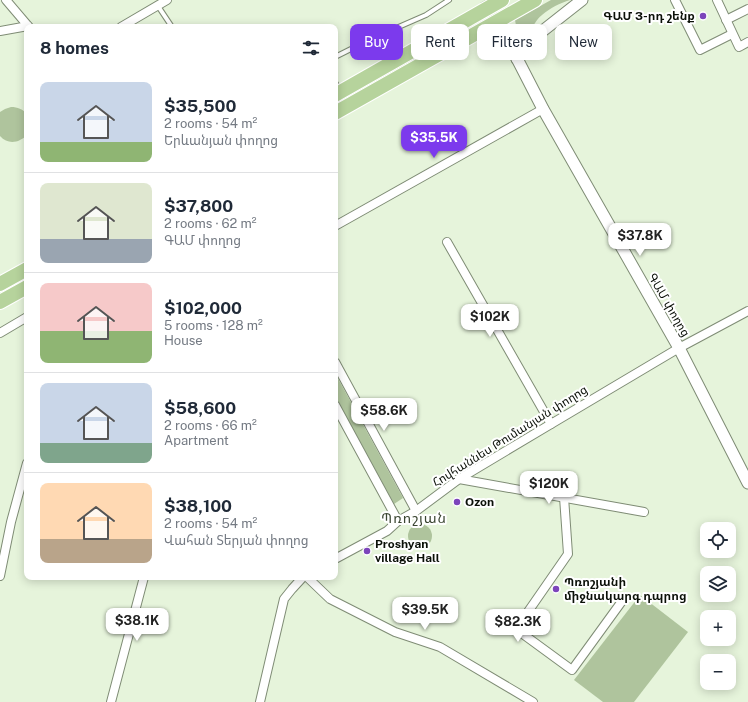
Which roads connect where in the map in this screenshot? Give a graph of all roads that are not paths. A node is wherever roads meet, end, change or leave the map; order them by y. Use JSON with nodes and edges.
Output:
{"nodes":[{"id":1,"x":6,"y":0,"type":"edge"},
{"id":2,"x":167,"y":0,"type":"edge"},
{"id":3,"x":449,"y":0,"type":"edge"},
{"id":4,"x":502,"y":0,"type":"edge"},
{"id":5,"x":535,"y":0,"type":"edge"},
{"id":6,"x":582,"y":0,"type":"edge"},
{"id":7,"x":675,"y":0,"type":"edge"},
{"id":8,"x":717,"y":0,"type":"edge"},
{"id":9,"x":156,"y":3,"type":"edge"},
{"id":10,"x":748,"y":8,"type":"edge"},
{"id":11,"x":726,"y":20,"type":"junction"},
{"id":12,"x":26,"y":24,"type":"edge"},
{"id":13,"x":125,"y":24,"type":"edge"},
{"id":14,"x":170,"y":24,"type":"edge"},
{"id":15,"x":24,"y":27,"type":"edge"},
{"id":16,"x":547,"y":28,"type":"edge"},
{"id":17,"x":0,"y":31,"type":"edge"},
{"id":18,"x":732,"y":34,"type":"junction"},
{"id":19,"x":748,"y":42,"type":"edge"},
{"id":20,"x":338,"y":56,"type":"edge"},
{"id":21,"x":518,"y":60,"type":"edge"},
{"id":22,"x":338,"y":88,"type":"edge"},
{"id":23,"x":543,"y":109,"type":"junction"},
{"id":24,"x":338,"y":111,"type":"edge"},
{"id":25,"x":338,"y":224,"type":"edge"},
{"id":26,"x":447,"y":242,"type":"dead end"},
{"id":27,"x":24,"y":271,"type":"edge"},
{"id":28,"x":0,"y":284,"type":"edge"},
{"id":29,"x":24,"y":289,"type":"edge"},
{"id":30,"x":0,"y":302,"type":"edge"},
{"id":31,"x":748,"y":312,"type":"edge"},
{"id":32,"x":24,"y":319,"type":"edge"},
{"id":33,"x":0,"y":333,"type":"edge"},
{"id":34,"x":679,"y":348,"type":"junction"},
{"id":35,"x":338,"y":368,"type":"edge"},
{"id":36,"x":338,"y":411,"type":"edge"},
{"id":37,"x":551,"y":424,"type":"junction"},
{"id":38,"x":24,"y":474,"type":"edge"},
{"id":39,"x":458,"y":479,"type":"junction"},
{"id":40,"x":748,"y":483,"type":"edge"},
{"id":41,"x":564,"y":498,"type":"junction"},
{"id":42,"x":416,"y":511,"type":"junction"},
{"id":43,"x":644,"y":512,"type":"dead end"},
{"id":44,"x":398,"y":521,"type":"junction"},
{"id":45,"x":338,"y":557,"type":"edge"},
{"id":46,"x":0,"y":576,"type":"edge"},
{"id":47,"x":143,"y":580,"type":"edge"},
{"id":48,"x":300,"y":580,"type":"edge"},
{"id":49,"x":310,"y":580,"type":"edge"},
{"id":50,"x":625,"y":597,"type":"dead end"},
{"id":51,"x":111,"y":702,"type":"edge"},
{"id":52,"x":260,"y":702,"type":"edge"},
{"id":53,"x":533,"y":702,"type":"edge"}],
"edges":[{"from":1,"to":12,"type":"street"},
{"from":2,"to":9,"type":"street"},
{"from":3,"to":20,"type":"lane"},
{"from":4,"to":22,"type":"highway"},
{"from":5,"to":24,"type":"highway"},
{"from":6,"to":16,"type":"street"},
{"from":7,"to":18,"type":"street"},
{"from":8,"to":11,"type":"street"},
{"from":9,"to":13,"type":"street"},
{"from":9,"to":14,"type":"lane"},
{"from":10,"to":11,"type":"street"},
{"from":11,"to":18,"type":"street"},
{"from":15,"to":17,"type":"street"},
{"from":18,"to":19,"type":"street"},
{"from":21,"to":23,"type":"street","name":"ԳԱՄ փողոց"},
{"from":23,"to":25,"type":"street"},
{"from":23,"to":34,"type":"street","name":"ԳԱՄ փողոց"},
{"from":26,"to":37,"type":"street"},
{"from":27,"to":28,"type":"highway"},
{"from":29,"to":30,"type":"highway"},
{"from":31,"to":34,"type":"street","name":"Հովհաննես Թումանյան փողոց"},
{"from":32,"to":33,"type":"street"},
{"from":34,"to":37,"type":"street","name":"Հովհաննես Թումանյան փողոց"},
{"from":34,"to":40,"type":"street","name":"ԳԱՄ փողոց"},
{"from":35,"to":42,"type":"street"},
{"from":36,"to":44,"type":"street"},
{"from":37,"to":39,"type":"street","name":"Հովհաննես Թումանյան փողոց"},
{"from":38,"to":46,"type":"street"},
{"from":39,"to":41,"type":"street"},
{"from":39,"to":42,"type":"street","name":"Հովհաննես Թումանյան փողոց"},
{"from":41,"to":43,"type":"street"},
{"from":41,"to":50,"type":"street"},
{"from":42,"to":44,"type":"street","name":"Հովհաննես Թումանյան փողոց"},
{"from":44,"to":45,"type":"street","name":"Հովհաննես Թումանյան փողոց"},
{"from":47,"to":51,"type":"street"},
{"from":48,"to":52,"type":"street"},
{"from":49,"to":53,"type":"street"}]}
